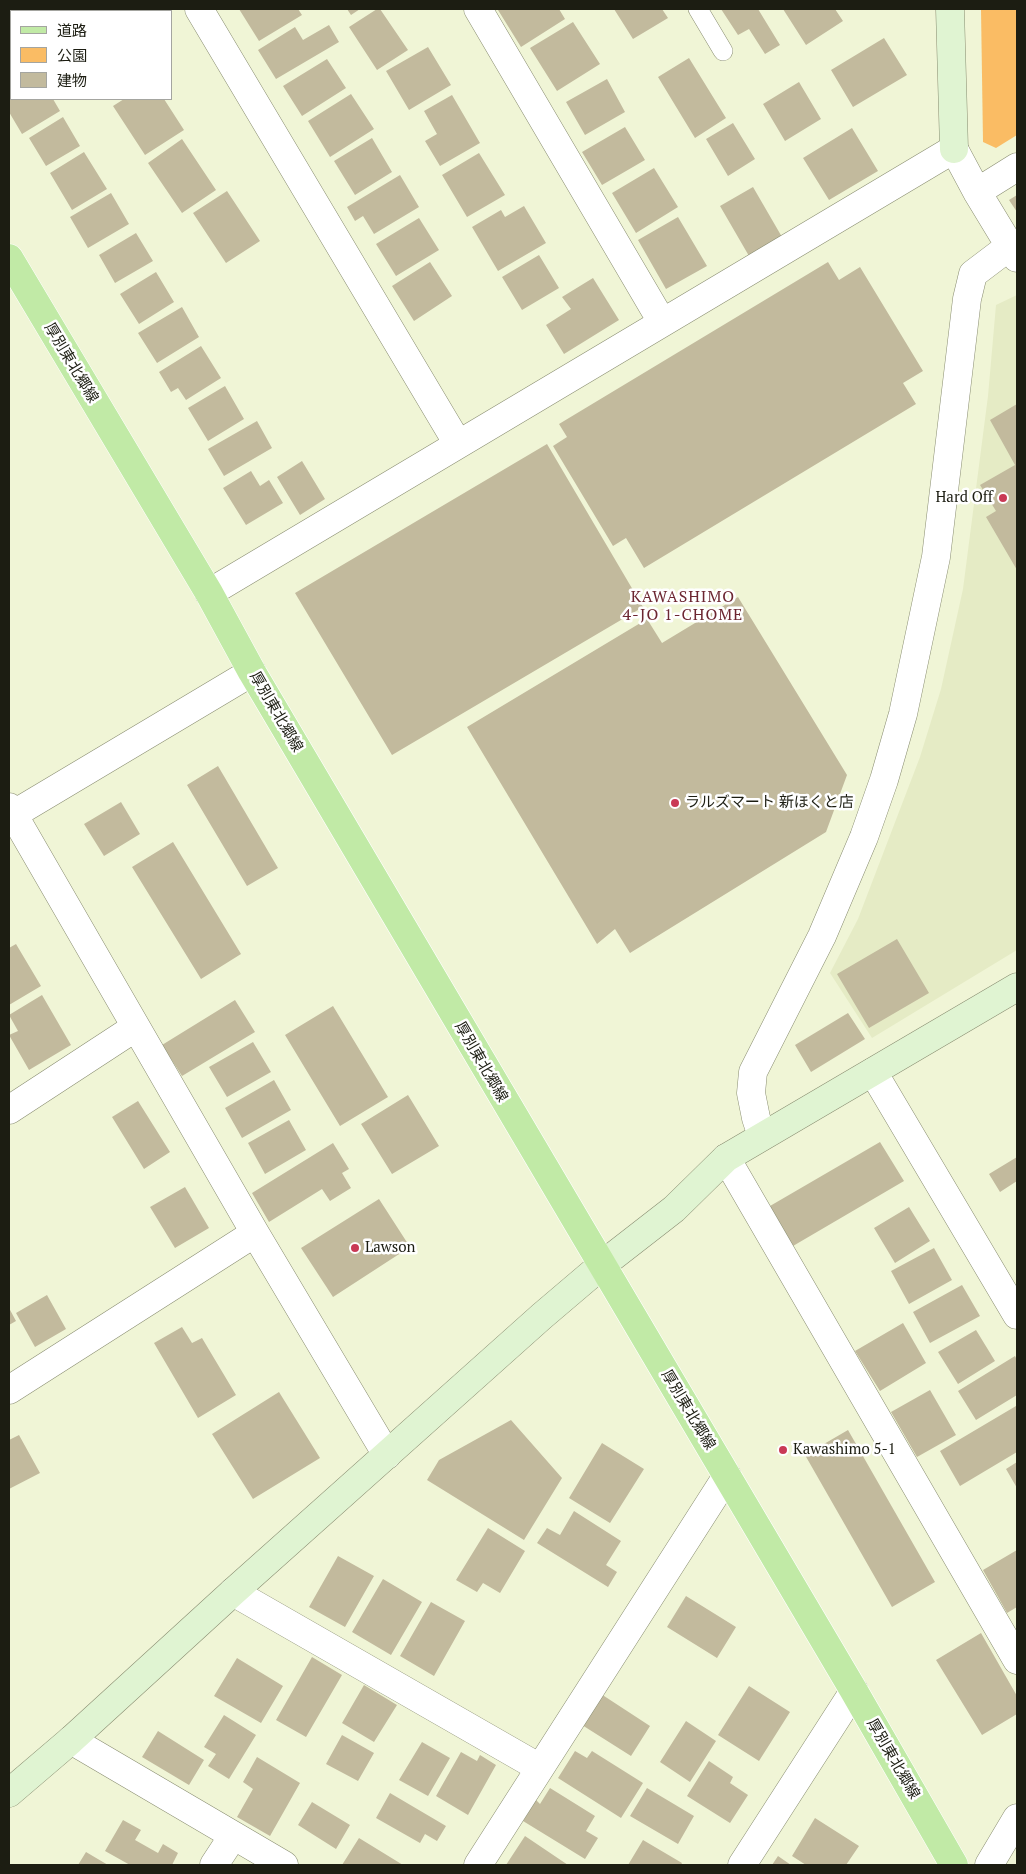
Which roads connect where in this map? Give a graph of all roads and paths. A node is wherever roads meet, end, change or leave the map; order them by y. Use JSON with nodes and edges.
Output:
{"nodes":[{"id":1,"x":198,"y":9,"type":"edge"},
{"id":2,"x":478,"y":9,"type":"edge"},
{"id":3,"x":698,"y":9,"type":"edge"},
{"id":4,"x":950,"y":9,"type":"edge"},
{"id":5,"x":723,"y":51,"type":"dead end"},
{"id":6,"x":954,"y":149,"type":"junction"},
{"id":7,"x":1017,"y":167,"type":"edge"},
{"id":8,"x":976,"y":192,"type":"junction"},
{"id":9,"x":1014,"y":252,"type":"edge"},
{"id":10,"x":9,"y":258,"type":"edge"},
{"id":11,"x":662,"y":322,"type":"junction"},
{"id":12,"x":458,"y":444,"type":"junction"},
{"id":13,"x":209,"y":593,"type":"junction"},
{"id":14,"x":252,"y":672,"type":"junction"},
{"id":15,"x":10,"y":813,"type":"edge"},
{"id":16,"x":1017,"y":987,"type":"edge"},
{"id":17,"x":136,"y":1027,"type":"junction"},
{"id":18,"x":873,"y":1072,"type":"junction"},
{"id":19,"x":9,"y":1110,"type":"edge"},
{"id":20,"x":762,"y":1136,"type":"junction"},
{"id":21,"x":726,"y":1158,"type":"junction"},
{"id":22,"x":255,"y":1233,"type":"junction"},
{"id":23,"x":602,"y":1265,"type":"junction"},
{"id":24,"x":1017,"y":1315,"type":"edge"},
{"id":25,"x":9,"y":1390,"type":"edge"},
{"id":26,"x":387,"y":1455,"type":"junction"},
{"id":27,"x":727,"y":1476,"type":"junction"},
{"id":28,"x":233,"y":1592,"type":"junction"},
{"id":29,"x":1017,"y":1660,"type":"edge"},
{"id":30,"x":854,"y":1691,"type":"junction"},
{"id":31,"x":71,"y":1740,"type":"junction"},
{"id":32,"x":540,"y":1768,"type":"junction"},
{"id":33,"x":9,"y":1793,"type":"edge"},
{"id":34,"x":1017,"y":1818,"type":"edge"},
{"id":35,"x":233,"y":1836,"type":"junction"},
{"id":36,"x":214,"y":1865,"type":"edge"},
{"id":37,"x":284,"y":1865,"type":"edge"},
{"id":38,"x":478,"y":1865,"type":"edge"},
{"id":39,"x":742,"y":1865,"type":"edge"},
{"id":40,"x":954,"y":1865,"type":"edge"},
{"id":41,"x":989,"y":1865,"type":"edge"}],
"edges":[{"from":1,"to":12,"type":"street"},
{"from":2,"to":11,"type":"street"},
{"from":3,"to":5,"type":"lane"},
{"from":4,"to":6,"type":"street"},
{"from":6,"to":8,"type":"street"},
{"from":6,"to":11,"type":"street"},
{"from":7,"to":8,"type":"street"},
{"from":8,"to":9,"type":"street"},
{"from":9,"to":20,"type":"street"},
{"from":10,"to":13,"type":"main road","name":"厚別東北郷線"},
{"from":11,"to":12,"type":"street"},
{"from":12,"to":13,"type":"street"},
{"from":13,"to":14,"type":"main road","name":"厚別東北郷線"},
{"from":14,"to":15,"type":"street"},
{"from":14,"to":23,"type":"main road","name":"厚別東北郷線"},
{"from":15,"to":17,"type":"street"},
{"from":16,"to":18,"type":"street"},
{"from":17,"to":19,"type":"street"},
{"from":17,"to":22,"type":"street"},
{"from":18,"to":20,"type":"street"},
{"from":18,"to":24,"type":"street"},
{"from":20,"to":21,"type":"street"},
{"from":21,"to":23,"type":"street"},
{"from":21,"to":29,"type":"street"},
{"from":22,"to":25,"type":"street"},
{"from":22,"to":26,"type":"street"},
{"from":23,"to":26,"type":"street"},
{"from":23,"to":27,"type":"main road","name":"厚別東北郷線"},
{"from":26,"to":28,"type":"street"},
{"from":27,"to":30,"type":"main road","name":"厚別東北郷線"},
{"from":27,"to":32,"type":"street"},
{"from":28,"to":31,"type":"street"},
{"from":28,"to":32,"type":"street"},
{"from":30,"to":39,"type":"street"},
{"from":30,"to":40,"type":"main road","name":"厚別東北郷線"},
{"from":31,"to":33,"type":"street"},
{"from":31,"to":35,"type":"street"},
{"from":32,"to":38,"type":"street"},
{"from":34,"to":41,"type":"street"},
{"from":35,"to":36,"type":"street"},
{"from":35,"to":37,"type":"street"}]}
